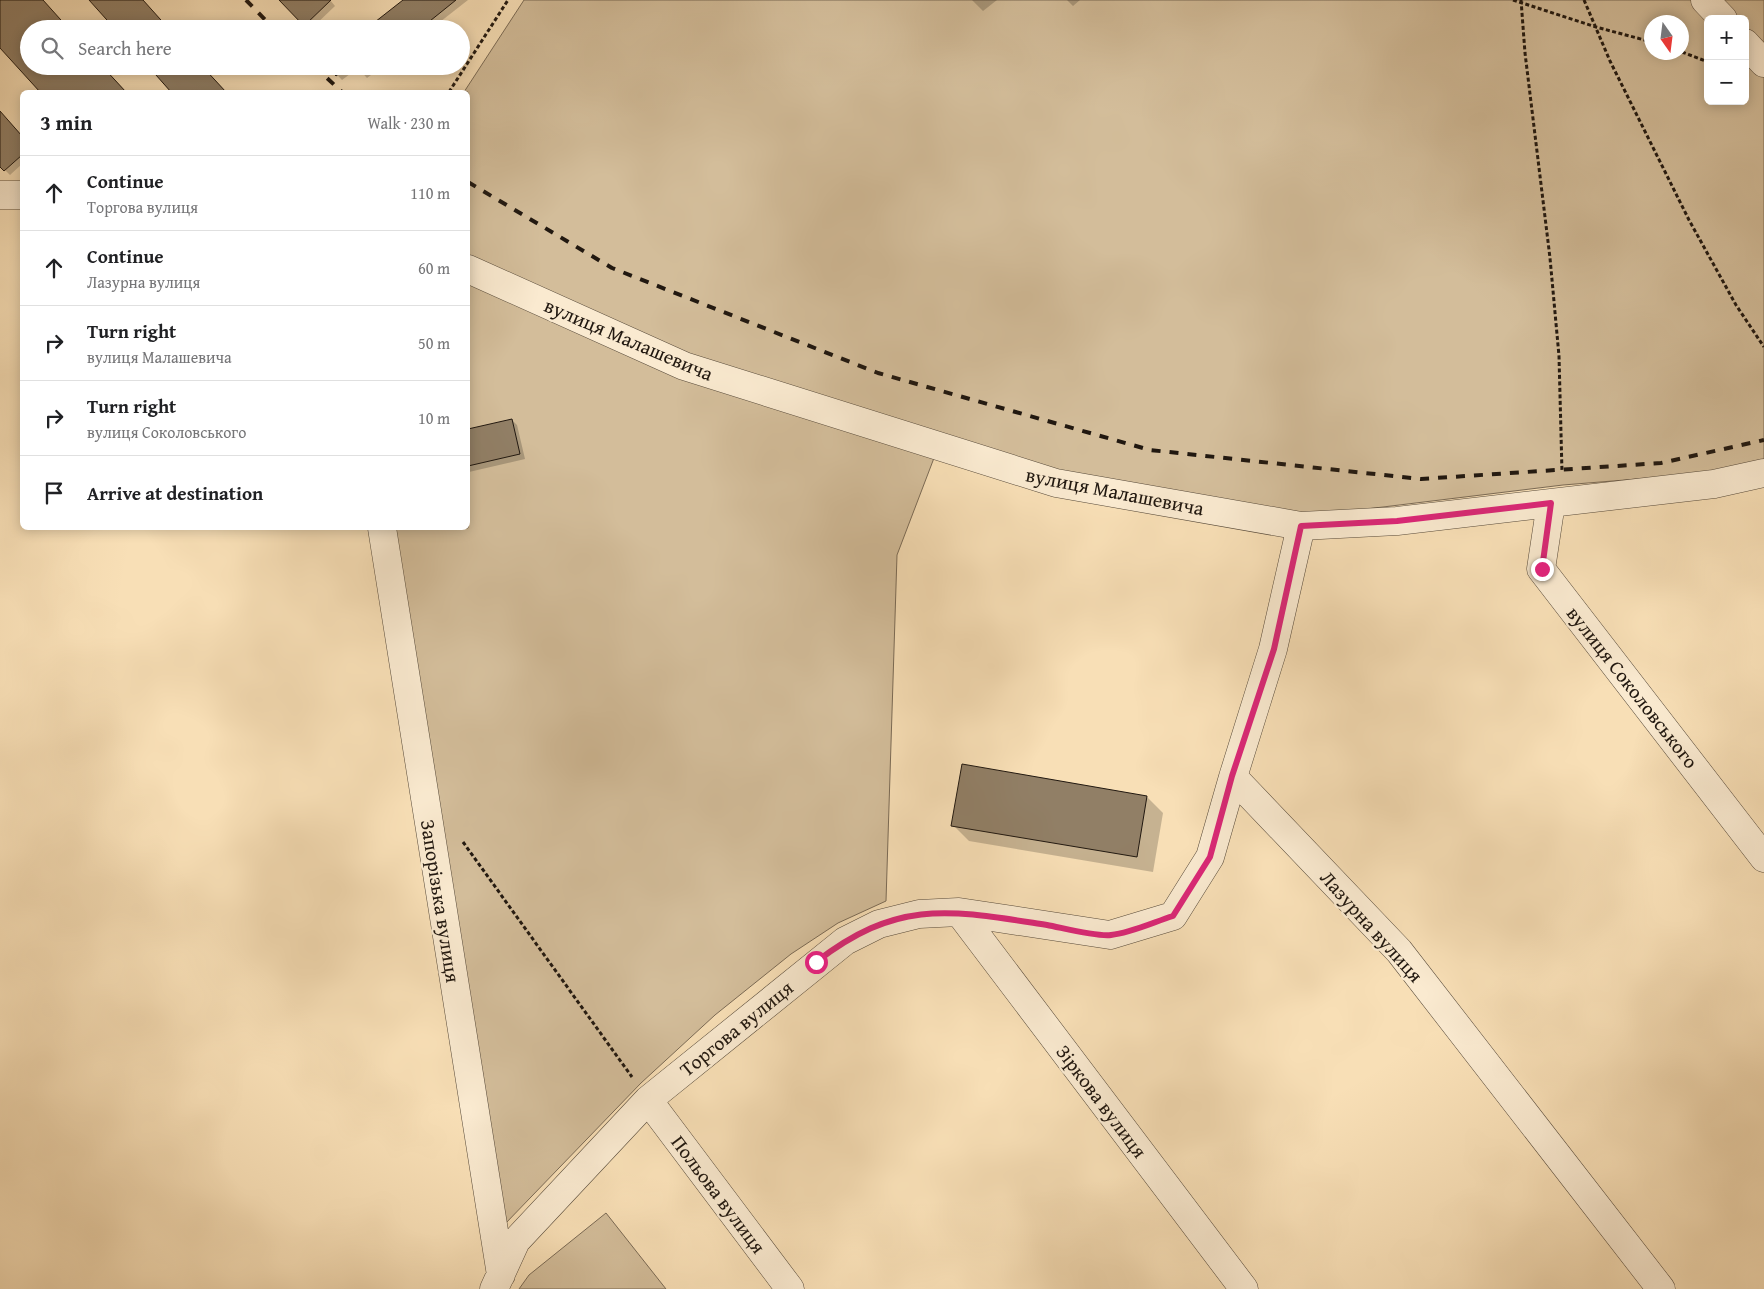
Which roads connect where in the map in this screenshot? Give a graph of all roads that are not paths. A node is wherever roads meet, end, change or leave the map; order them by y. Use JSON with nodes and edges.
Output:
{"nodes":[{"id":1,"x":1705,"y":0,"type":"edge"},
{"id":2,"x":1719,"y":15,"type":"edge"},
{"id":3,"x":1749,"y":47,"type":"edge"},
{"id":4,"x":1764,"y":63,"type":"edge"},
{"id":5,"x":0,"y":195,"type":"edge"},
{"id":6,"x":20,"y":196,"type":"edge"},
{"id":7,"x":470,"y":270,"type":"edge"},
{"id":8,"x":1764,"y":473,"type":"edge"},
{"id":9,"x":1551,"y":503,"type":"junction"},
{"id":10,"x":1301,"y":526,"type":"junction"},
{"id":11,"x":382,"y":530,"type":"edge"},
{"id":12,"x":1232,"y":776,"type":"junction"},
{"id":13,"x":1764,"y":858,"type":"edge"},
{"id":14,"x":959,"y":912,"type":"junction"},
{"id":15,"x":648,"y":1100,"type":"junction"},
{"id":16,"x":497,"y":1282,"type":"edge"},
{"id":17,"x":790,"y":1289,"type":"edge"},
{"id":18,"x":1244,"y":1289,"type":"edge"},
{"id":19,"x":1661,"y":1289,"type":"edge"}],
"edges":[{"from":1,"to":2,"type":"street"},
{"from":3,"to":4,"type":"street"},
{"from":5,"to":6,"type":"street"},
{"from":7,"to":10,"type":"street","name":"вулиця Малашевича"},
{"from":8,"to":9,"type":"street","name":"вулиця Малашевича"},
{"from":9,"to":10,"type":"street","name":"вулиця Малашевича"},
{"from":9,"to":13,"type":"street","name":"вулиця Соколовського"},
{"from":10,"to":12,"type":"street"},
{"from":11,"to":16,"type":"street","name":"Запорізька вулиця"},
{"from":12,"to":14,"type":"street","name":"Торгова вулиця"},
{"from":12,"to":19,"type":"street","name":"Лазурна вулиця"},
{"from":14,"to":15,"type":"street","name":"Торгова вулиця"},
{"from":14,"to":18,"type":"street","name":"Зіркова вулиця"},
{"from":15,"to":16,"type":"street","name":"Торгова вулиця"},
{"from":15,"to":17,"type":"street","name":"Польова вулиця"}]}
